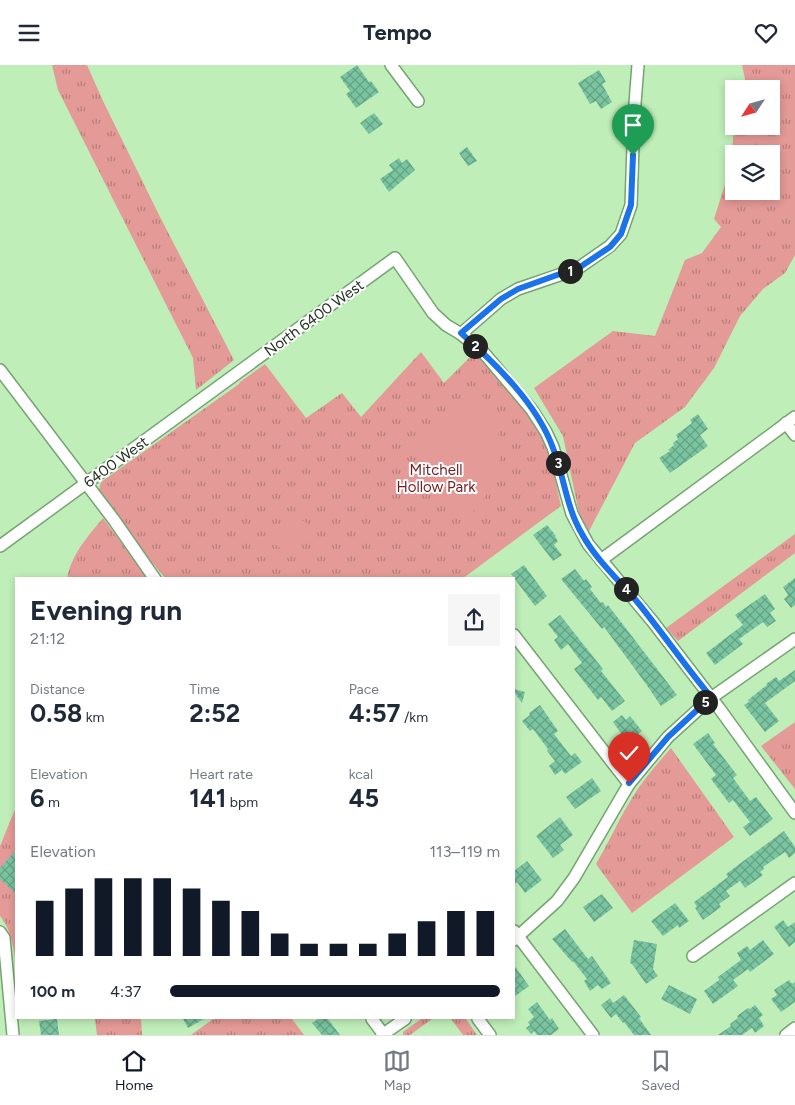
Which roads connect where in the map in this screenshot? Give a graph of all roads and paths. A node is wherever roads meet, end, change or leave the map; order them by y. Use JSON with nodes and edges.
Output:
{"nodes":[{"id":1,"x":391,"y":65,"type":"edge"},
{"id":2,"x":638,"y":65,"type":"edge"},
{"id":3,"x":418,"y":101,"type":"dead end"},
{"id":4,"x":461,"y":333,"type":"junction"},
{"id":5,"x":0,"y":370,"type":"edge"},
{"id":6,"x":232,"y":377,"type":"joint"},
{"id":7,"x":791,"y":420,"type":"edge"},
{"id":8,"x":795,"y":435,"type":"edge"},
{"id":9,"x":86,"y":484,"type":"junction"},
{"id":10,"x":0,"y":546,"type":"edge"},
{"id":11,"x":601,"y":560,"type":"junction"},
{"id":12,"x":154,"y":577,"type":"edge"},
{"id":13,"x":515,"y":636,"type":"edge"},
{"id":14,"x":795,"y":639,"type":"edge"},
{"id":15,"x":711,"y":697,"type":"junction"},
{"id":16,"x":629,"y":783,"type":"junction"},
{"id":17,"x":795,"y":813,"type":"edge"},
{"id":18,"x":795,"y":883,"type":"edge"},
{"id":19,"x":0,"y":932,"type":"edge"},
{"id":20,"x":515,"y":936,"type":"edge"},
{"id":21,"x":693,"y":956,"type":"dead end"},
{"id":22,"x":372,"y":1019,"type":"edge"},
{"id":23,"x":405,"y":1019,"type":"edge"},
{"id":24,"x":478,"y":1019,"type":"edge"},
{"id":25,"x":795,"y":1028,"type":"edge"},
{"id":26,"x":13,"y":1035,"type":"edge"},
{"id":27,"x":383,"y":1035,"type":"edge"},
{"id":28,"x":490,"y":1035,"type":"edge"},
{"id":29,"x":593,"y":1035,"type":"edge"},
{"id":30,"x":786,"y":1035,"type":"edge"}],
"edges":[{"from":1,"to":3,"type":"street"},
{"from":2,"to":4,"type":"street"},
{"from":4,"to":6,"type":"street","name":"North 6400 West"},
{"from":4,"to":11,"type":"street"},
{"from":5,"to":9,"type":"street"},
{"from":6,"to":9,"type":"street","name":"6400 West"},
{"from":7,"to":8,"type":"street"},
{"from":7,"to":11,"type":"street"},
{"from":9,"to":10,"type":"street","name":"6400 West"},
{"from":9,"to":12,"type":"street"},
{"from":11,"to":15,"type":"street"},
{"from":13,"to":16,"type":"street"},
{"from":14,"to":15,"type":"street"},
{"from":15,"to":16,"type":"street"},
{"from":15,"to":17,"type":"street"},
{"from":16,"to":20,"type":"street"},
{"from":18,"to":21,"type":"street"},
{"from":19,"to":26,"type":"street"},
{"from":20,"to":29,"type":"street"},
{"from":22,"to":27,"type":"street"},
{"from":23,"to":27,"type":"street"},
{"from":24,"to":28,"type":"street"},
{"from":25,"to":30,"type":"street"}]}
